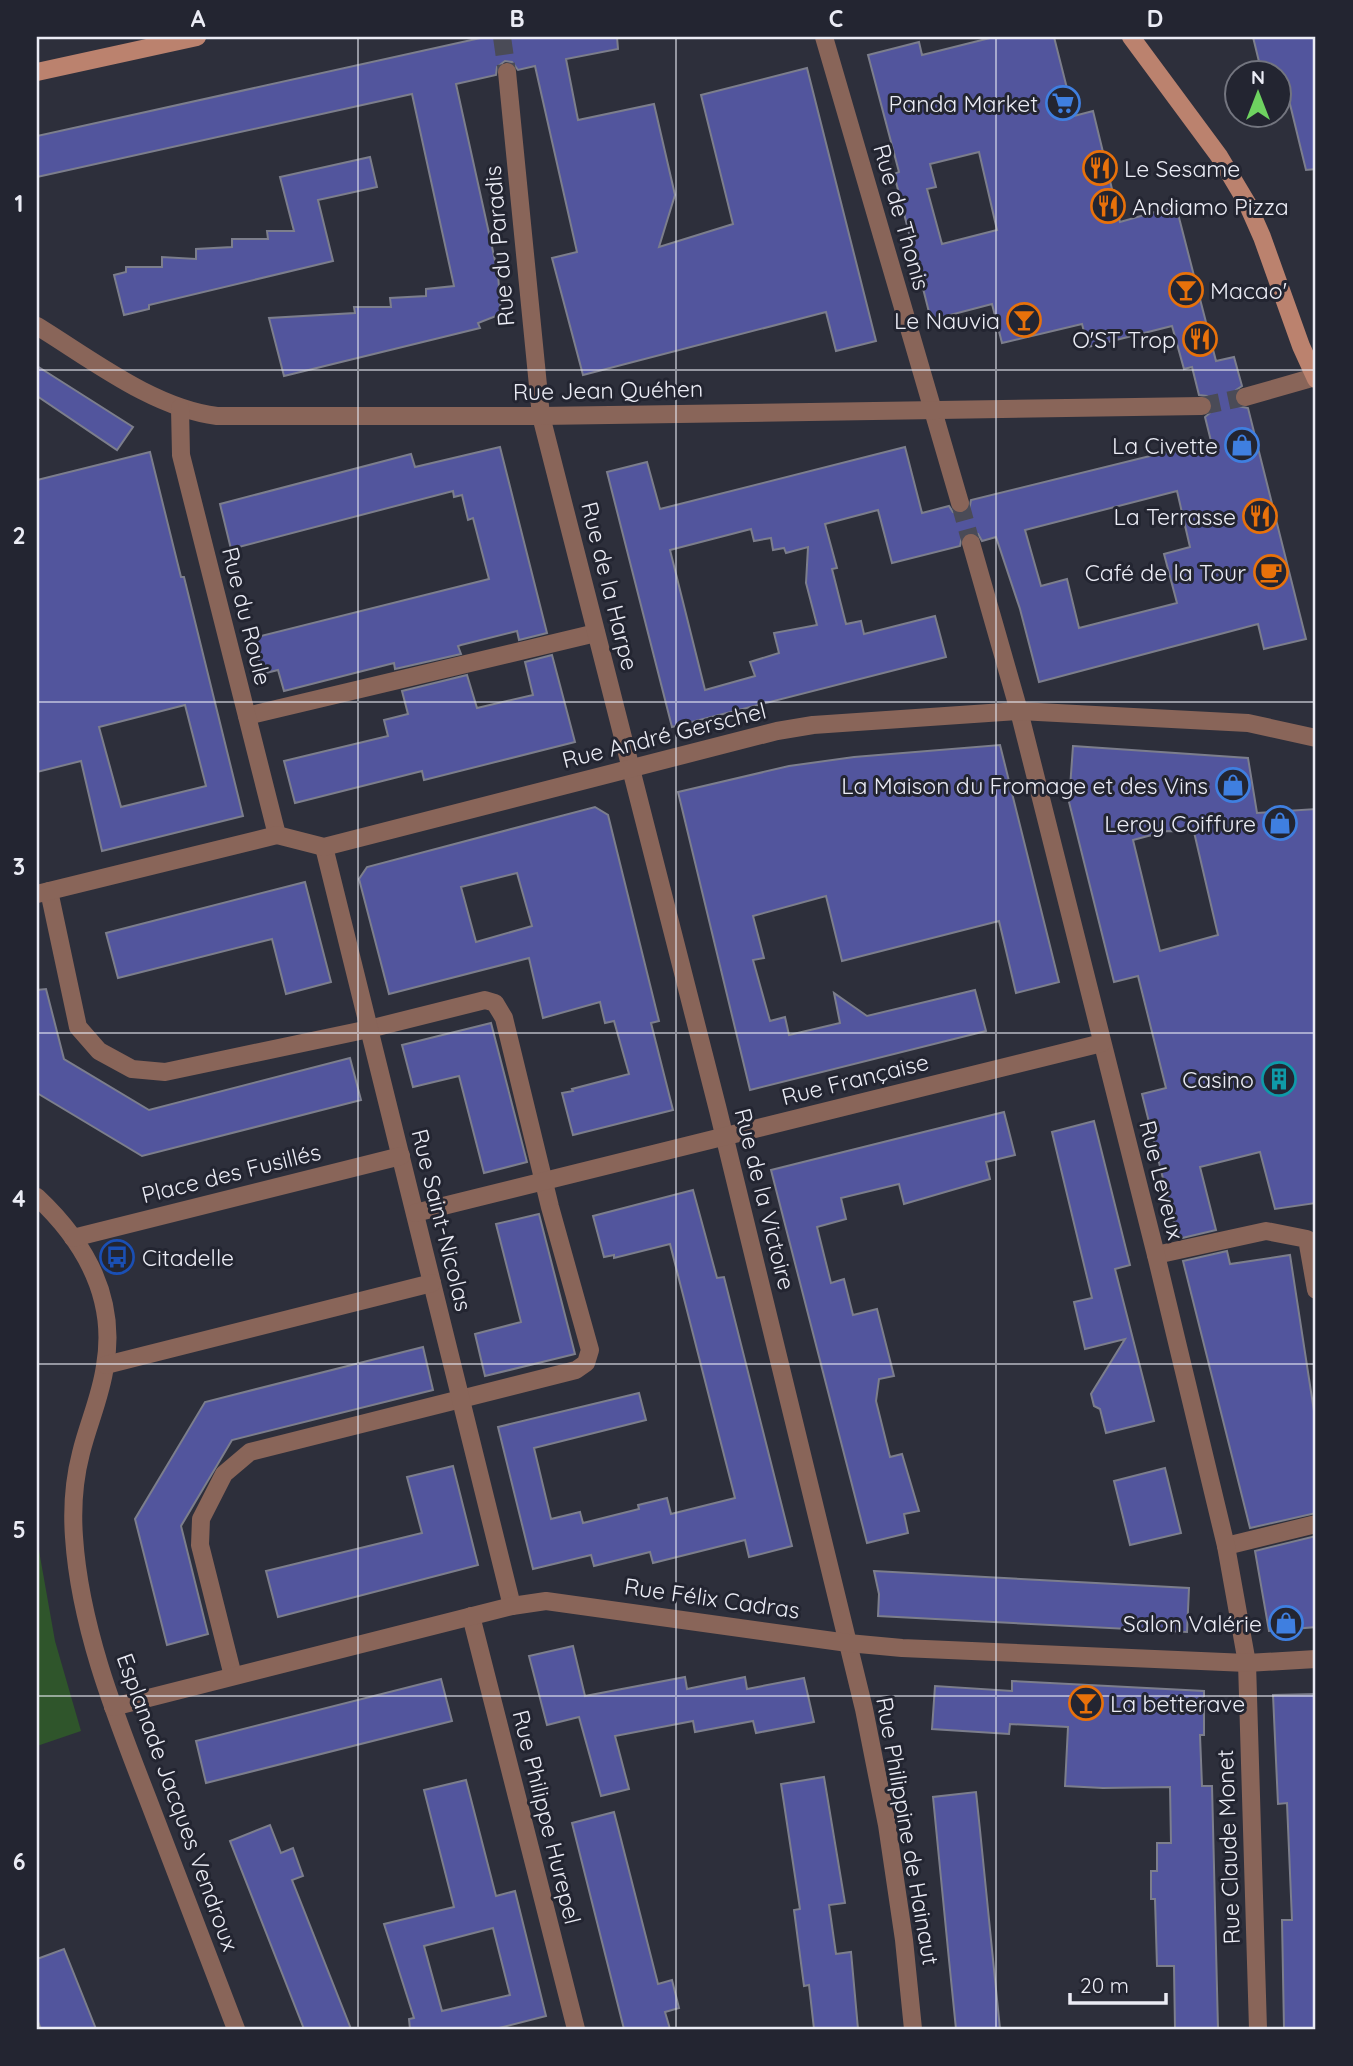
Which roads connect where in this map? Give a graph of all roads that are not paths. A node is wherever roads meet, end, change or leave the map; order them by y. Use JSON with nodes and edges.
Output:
{"nodes":[{"id":1,"x":197,"y":37,"type":"edge"},
{"id":2,"x":824,"y":37,"type":"edge"},
{"id":3,"x":1131,"y":37,"type":"edge"},
{"id":4,"x":37,"y":72,"type":"edge"},
{"id":5,"x":507,"y":72,"type":"tunnel mouth"},
{"id":6,"x":37,"y":326,"type":"edge"},
{"id":7,"x":1315,"y":378,"type":"edge"},
{"id":8,"x":1245,"y":397,"type":"tunnel mouth"},
{"id":9,"x":1202,"y":406,"type":"tunnel mouth"},
{"id":10,"x":180,"y":408,"type":"junction"},
{"id":11,"x":933,"y":410,"type":"junction"},
{"id":12,"x":541,"y":416,"type":"junction"},
{"id":13,"x":960,"y":503,"type":"tunnel mouth"},
{"id":14,"x":971,"y":543,"type":"tunnel mouth"},
{"id":15,"x":596,"y":633,"type":"junction"},
{"id":16,"x":1019,"y":711,"type":"junction"},
{"id":17,"x":247,"y":716,"type":"junction"},
{"id":18,"x":1316,"y":738,"type":"edge"},
{"id":19,"x":632,"y":768,"type":"junction"},
{"id":20,"x":277,"y":835,"type":"junction"},
{"id":21,"x":324,"y":847,"type":"junction"},
{"id":22,"x":43,"y":892,"type":"edge"},
{"id":23,"x":369,"y":1029,"type":"junction"},
{"id":24,"x":1102,"y":1043,"type":"junction"},
{"id":25,"x":724,"y":1137,"type":"junction"},
{"id":26,"x":401,"y":1156,"type":"junction"},
{"id":27,"x":544,"y":1181,"type":"junction"},
{"id":28,"x":37,"y":1197,"type":"edge"},
{"id":29,"x":415,"y":1213,"type":"junction"},
{"id":30,"x":73,"y":1238,"type":"junction"},
{"id":31,"x":1156,"y":1255,"type":"junction"},
{"id":32,"x":432,"y":1283,"type":"junction"},
{"id":33,"x":1316,"y":1290,"type":"edge"},
{"id":34,"x":106,"y":1365,"type":"junction"},
{"id":35,"x":461,"y":1399,"type":"junction"},
{"id":36,"x":1316,"y":1524,"type":"edge"},
{"id":37,"x":1226,"y":1546,"type":"junction"},
{"id":38,"x":512,"y":1606,"type":"junction"},
{"id":39,"x":471,"y":1616,"type":"junction"},
{"id":40,"x":848,"y":1643,"type":"junction"},
{"id":41,"x":1316,"y":1659,"type":"edge"},
{"id":42,"x":1247,"y":1663,"type":"junction"},
{"id":43,"x":233,"y":1676,"type":"junction"},
{"id":44,"x":113,"y":1707,"type":"junction"},
{"id":45,"x":236,"y":2029,"type":"edge"},
{"id":46,"x":576,"y":2029,"type":"edge"},
{"id":47,"x":913,"y":2029,"type":"edge"},
{"id":48,"x":1258,"y":2029,"type":"edge"}],
"edges":[{"from":1,"to":4,"type":"street"},
{"from":2,"to":11,"type":"street","name":"Rue de Thonis"},
{"from":3,"to":7,"type":"street"},
{"from":5,"to":12,"type":"street","name":"Rue du Paradis"},
{"from":6,"to":10,"type":"street","name":"Rue Jean Quéhen"},
{"from":7,"to":8,"type":"street"},
{"from":9,"to":11,"type":"street","name":"Rue Jean Quéhen"},
{"from":10,"to":12,"type":"street","name":"Rue Jean Quéhen"},
{"from":10,"to":17,"type":"street","name":"Rue du Roule"},
{"from":11,"to":12,"type":"street","name":"Rue Jean Quéhen"},
{"from":11,"to":13,"type":"street","name":"Rue de Thonis"},
{"from":12,"to":15,"type":"street","name":"Rue de la Harpe"},
{"from":14,"to":16,"type":"street","name":"Rue Leveux"},
{"from":15,"to":17,"type":"street"},
{"from":15,"to":19,"type":"street","name":"Rue de la Harpe"},
{"from":16,"to":18,"type":"street","name":"Rue André Gerschel"},
{"from":16,"to":19,"type":"street","name":"Rue André Gerschel"},
{"from":16,"to":24,"type":"street","name":"Rue Leveux"},
{"from":17,"to":20,"type":"street","name":"Rue du Roule"},
{"from":19,"to":21,"type":"street","name":"Rue André Gerschel"},
{"from":19,"to":25,"type":"street","name":"Rue de la Victoire"},
{"from":20,"to":21,"type":"street","name":"Rue André Gerschel"},
{"from":20,"to":22,"type":"street","name":"Rue André Gerschel"},
{"from":21,"to":23,"type":"street","name":"Rue Saint-Nicolas"},
{"from":22,"to":23,"type":"street"},
{"from":23,"to":26,"type":"street","name":"Rue Saint-Nicolas"},
{"from":23,"to":27,"type":"street"},
{"from":24,"to":25,"type":"street","name":"Rue Française"},
{"from":24,"to":31,"type":"street","name":"Rue Leveux"},
{"from":25,"to":27,"type":"street","name":"Rue Française"},
{"from":25,"to":40,"type":"street","name":"Rue de la Victoire"},
{"from":26,"to":29,"type":"street","name":"Rue Saint-Nicolas"},
{"from":26,"to":30,"type":"street","name":"Place des Fusillés"},
{"from":27,"to":29,"type":"street","name":"Rue Française"},
{"from":27,"to":35,"type":"street"},
{"from":28,"to":30,"type":"street","name":"Esplanade Jacques Vendroux"},
{"from":29,"to":32,"type":"street","name":"Rue Saint-Nicolas"},
{"from":30,"to":34,"type":"street","name":"Esplanade Jacques Vendroux"},
{"from":31,"to":33,"type":"street"},
{"from":31,"to":37,"type":"street","name":"Rue Leveux"},
{"from":32,"to":34,"type":"street"},
{"from":32,"to":35,"type":"street","name":"Rue Saint-Nicolas"},
{"from":34,"to":44,"type":"street","name":"Esplanade Jacques Vendroux"},
{"from":35,"to":38,"type":"street","name":"Rue Saint-Nicolas"},
{"from":35,"to":43,"type":"street"},
{"from":36,"to":37,"type":"street"},
{"from":37,"to":42,"type":"street","name":"Rue Leveux"},
{"from":38,"to":39,"type":"street","name":"Rue Félix Cadras"},
{"from":38,"to":40,"type":"street","name":"Rue Félix Cadras"},
{"from":39,"to":43,"type":"street","name":"Rue Félix Cadras"},
{"from":39,"to":46,"type":"street","name":"Rue Philippe Hurepel"},
{"from":40,"to":42,"type":"street","name":"Rue Félix Cadras"},
{"from":40,"to":47,"type":"street","name":"Rue Philippine de Hainaut"},
{"from":41,"to":42,"type":"street","name":"Rue Félix Cadras"},
{"from":42,"to":48,"type":"street","name":"Rue Claude Monet"},
{"from":43,"to":44,"type":"street","name":"Rue Félix Cadras"},
{"from":44,"to":45,"type":"street","name":"Esplanade Jacques Vendroux"}]}
